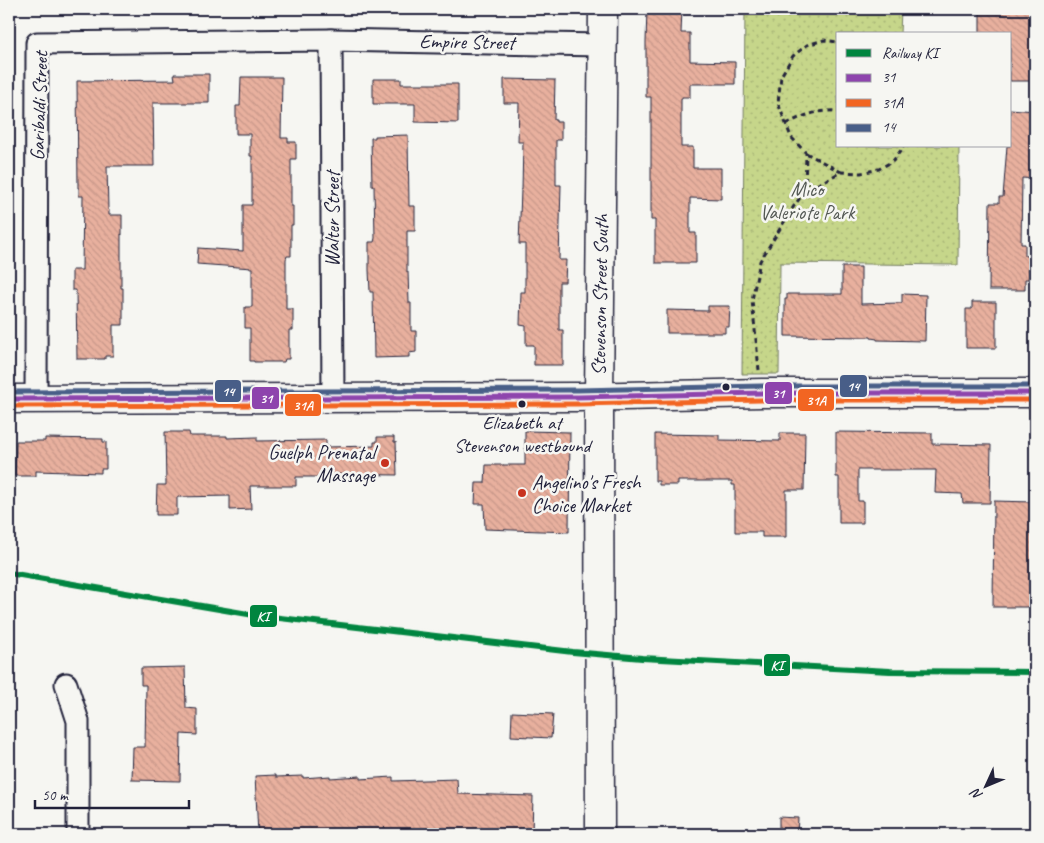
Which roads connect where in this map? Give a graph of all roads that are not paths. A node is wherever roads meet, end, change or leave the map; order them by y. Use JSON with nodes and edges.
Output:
{"nodes":[{"id":1,"x":603,"y":9,"type":"edge"},
{"id":2,"x":331,"y":40,"type":"junction"},
{"id":3,"x":602,"y":45,"type":"junction"},
{"id":4,"x":1035,"y":394,"type":"edge"},
{"id":5,"x":599,"y":396,"type":"junction"},
{"id":6,"x":333,"y":398,"type":"junction"},
{"id":7,"x":9,"y":400,"type":"edge"},
{"id":8,"x":36,"y":400,"type":"junction"},
{"id":9,"x":66,"y":684,"type":"dead end"},
{"id":10,"x":78,"y":834,"type":"edge"},
{"id":11,"x":600,"y":834,"type":"edge"}],
"edges":[{"from":1,"to":3,"type":"main road","name":"Stevenson Street South"},
{"from":2,"to":3,"type":"street","name":"Empire Street"},
{"from":2,"to":6,"type":"street","name":"Walter Street"},
{"from":2,"to":8,"type":"street","name":"Garibaldi Street"},
{"from":3,"to":5,"type":"main road","name":"Stevenson Street South"},
{"from":4,"to":5,"type":"main road"},
{"from":5,"to":6,"type":"main road"},
{"from":5,"to":11,"type":"main road","name":"Stevenson Street South"},
{"from":6,"to":8,"type":"main road"},
{"from":7,"to":8,"type":"main road"},
{"from":9,"to":10,"type":"street"}]}
